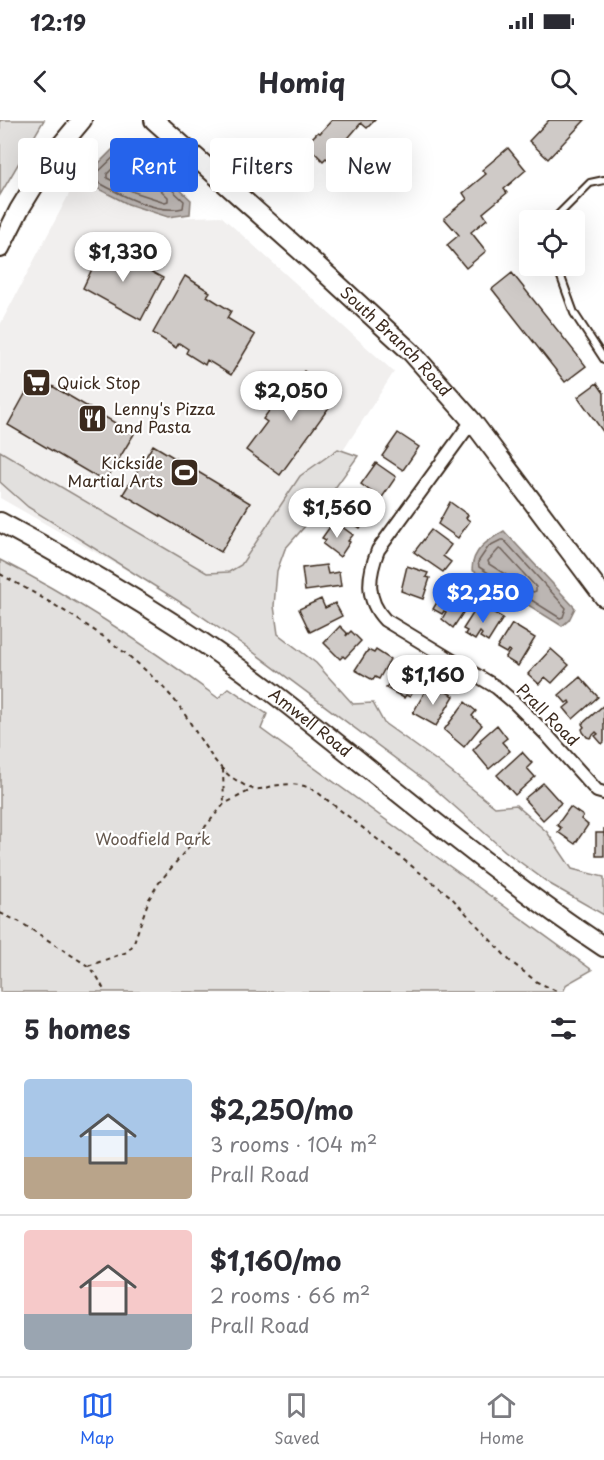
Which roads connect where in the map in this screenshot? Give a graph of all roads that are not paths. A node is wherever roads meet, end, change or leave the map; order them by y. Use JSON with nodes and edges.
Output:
{"nodes":[{"id":1,"x":82,"y":120,"type":"edge"},
{"id":2,"x":154,"y":120,"type":"edge"},
{"id":3,"x":604,"y":180,"type":"edge"},
{"id":4,"x":563,"y":210,"type":"edge"},
{"id":5,"x":0,"y":248,"type":"edge"},
{"id":6,"x":561,"y":276,"type":"edge"},
{"id":7,"x":604,"y":359,"type":"edge"},
{"id":8,"x":472,"y":421,"type":"junction"},
{"id":9,"x":0,"y":522,"type":"edge"},
{"id":10,"x":604,"y":597,"type":"edge"},
{"id":11,"x":604,"y":793,"type":"edge"},
{"id":12,"x":604,"y":947,"type":"edge"}],
"edges":[{"from":1,"to":5,"type":"street"},
{"from":2,"to":8,"type":"street","name":"South Branch Road"},
{"from":3,"to":4,"type":"lane"},
{"from":6,"to":7,"type":"lane"},
{"from":8,"to":10,"type":"street","name":"South Branch Road"},
{"from":8,"to":11,"type":"street","name":"Prall Road"},
{"from":9,"to":12,"type":"street","name":"Amwell Road"}]}
